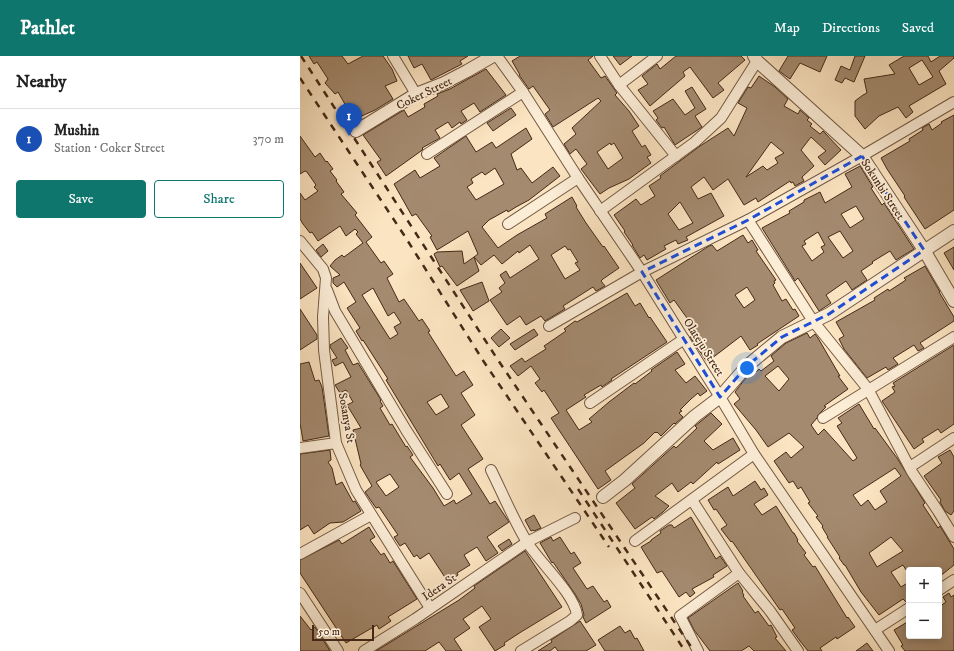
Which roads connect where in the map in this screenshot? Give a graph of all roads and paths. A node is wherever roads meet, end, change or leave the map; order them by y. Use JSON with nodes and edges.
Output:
{"nodes":[{"id":1,"x":393,"y":56,"type":"edge"},
{"id":2,"x":493,"y":56,"type":"edge"},
{"id":3,"x":497,"y":56,"type":"edge"},
{"id":4,"x":600,"y":56,"type":"edge"},
{"id":5,"x":657,"y":56,"type":"edge"},
{"id":6,"x":755,"y":58,"type":"edge"},
{"id":7,"x":619,"y":85,"type":"junction"},
{"id":8,"x":523,"y":92,"type":"junction"},
{"id":9,"x":416,"y":94,"type":"junction"},
{"id":10,"x":954,"y":102,"type":"edge"},
{"id":11,"x":356,"y":131,"type":"dead end"},
{"id":12,"x":427,"y":154,"type":"dead end"},
{"id":13,"x":676,"y":156,"type":"junction"},
{"id":14,"x":862,"y":156,"type":"junction"},
{"id":15,"x":578,"y":178,"type":"junction"},
{"id":16,"x":600,"y":211,"type":"junction"},
{"id":17,"x":748,"y":220,"type":"junction"},
{"id":18,"x":508,"y":224,"type":"dead end"},
{"id":19,"x":954,"y":231,"type":"edge"},
{"id":20,"x":300,"y":241,"type":"edge"},
{"id":21,"x":924,"y":250,"type":"junction"},
{"id":22,"x":642,"y":272,"type":"junction"},
{"id":23,"x":326,"y":286,"type":"junction"},
{"id":24,"x":954,"y":301,"type":"edge"},
{"id":25,"x":813,"y":321,"type":"junction"},
{"id":26,"x":549,"y":326,"type":"dead end"},
{"id":27,"x":954,"y":337,"type":"edge"},
{"id":28,"x":684,"y":339,"type":"junction"},
{"id":29,"x":868,"y":389,"type":"junction"},
{"id":30,"x":720,"y":396,"type":"junction"},
{"id":31,"x":590,"y":403,"type":"dead end"},
{"id":32,"x":823,"y":418,"type":"dead end"},
{"id":33,"x":954,"y":438,"type":"edge"},
{"id":34,"x":336,"y":443,"type":"junction"},
{"id":35,"x":300,"y":448,"type":"edge"},
{"id":36,"x":754,"y":454,"type":"junction"},
{"id":37,"x":910,"y":467,"type":"junction"},
{"id":38,"x":491,"y":470,"type":"dead end"},
{"id":39,"x":447,"y":494,"type":"dead end"},
{"id":40,"x":603,"y":497,"type":"dead end"},
{"id":41,"x":692,"y":500,"type":"junction"},
{"id":42,"x":371,"y":515,"type":"junction"},
{"id":43,"x":575,"y":518,"type":"dead end"},
{"id":44,"x":954,"y":538,"type":"edge"},
{"id":45,"x":527,"y":542,"type":"junction"},
{"id":46,"x":635,"y":542,"type":"dead end"},
{"id":47,"x":300,"y":554,"type":"edge"},
{"id":48,"x":739,"y":573,"type":"junction"},
{"id":49,"x":954,"y":580,"type":"edge"},
{"id":50,"x":942,"y":588,"type":"edge"},
{"id":51,"x":300,"y":593,"type":"edge"},
{"id":52,"x":430,"y":608,"type":"junction"},
{"id":53,"x":906,"y":610,"type":"edge"},
{"id":54,"x":874,"y":630,"type":"junction"},
{"id":55,"x":338,"y":651,"type":"edge"},
{"id":56,"x":364,"y":651,"type":"edge"},
{"id":57,"x":521,"y":651,"type":"edge"},
{"id":58,"x":698,"y":651,"type":"edge"},
{"id":59,"x":798,"y":651,"type":"edge"},
{"id":60,"x":889,"y":651,"type":"edge"}],
"edges":[{"from":1,"to":9,"type":"street"},
{"from":2,"to":9,"type":"street","name":"Coker Street"},
{"from":3,"to":8,"type":"street","name":"Olateju Street"},
{"from":4,"to":7,"type":"street"},
{"from":5,"to":7,"type":"street"},
{"from":6,"to":13,"type":"street"},
{"from":6,"to":14,"type":"street","name":"Sokunbi Street"},
{"from":7,"to":13,"type":"street"},
{"from":8,"to":12,"type":"street"},
{"from":8,"to":15,"type":"street","name":"Olateju Street"},
{"from":9,"to":11,"type":"street","name":"Coker Street"},
{"from":10,"to":14,"type":"street"},
{"from":13,"to":16,"type":"street"},
{"from":14,"to":17,"type":"street"},
{"from":14,"to":21,"type":"street","name":"Sokunbi Street"},
{"from":15,"to":16,"type":"street","name":"Olateju Street"},
{"from":15,"to":18,"type":"street"},
{"from":16,"to":22,"type":"street","name":"Olateju Street"},
{"from":17,"to":22,"type":"street"},
{"from":17,"to":25,"type":"street"},
{"from":19,"to":21,"type":"street"},
{"from":20,"to":23,"type":"street","name":"Sosanya St"},
{"from":21,"to":24,"type":"street","name":"Sokunbi Street"},
{"from":21,"to":25,"type":"street"},
{"from":22,"to":26,"type":"street"},
{"from":22,"to":28,"type":"street","name":"Olateju Street"},
{"from":23,"to":34,"type":"street","name":"Sosanya St"},
{"from":23,"to":39,"type":"street"},
{"from":25,"to":29,"type":"street"},
{"from":25,"to":30,"type":"street"},
{"from":27,"to":29,"type":"street"},
{"from":28,"to":30,"type":"street","name":"Olateju Street"},
{"from":28,"to":31,"type":"street"},
{"from":29,"to":32,"type":"street"},
{"from":29,"to":37,"type":"street"},
{"from":30,"to":36,"type":"street","name":"Olateju Street"},
{"from":30,"to":40,"type":"street"},
{"from":33,"to":37,"type":"street"},
{"from":34,"to":35,"type":"street"},
{"from":34,"to":42,"type":"street","name":"Sosanya St"},
{"from":36,"to":41,"type":"street"},
{"from":36,"to":54,"type":"street","name":"Olateju Street"},
{"from":37,"to":44,"type":"street"},
{"from":38,"to":45,"type":"street"},
{"from":41,"to":46,"type":"street"},
{"from":41,"to":48,"type":"street"},
{"from":42,"to":47,"type":"street"},
{"from":42,"to":52,"type":"street","name":"Sosanya St"},
{"from":43,"to":45,"type":"street","name":"Idera St"},
{"from":45,"to":52,"type":"street","name":"Idera St"},
{"from":45,"to":57,"type":"street"},
{"from":48,"to":58,"type":"street"},
{"from":48,"to":59,"type":"street"},
{"from":49,"to":50,"type":"street"},
{"from":51,"to":55,"type":"street"},
{"from":52,"to":56,"type":"street","name":"Idera St"},
{"from":53,"to":54,"type":"street"},
{"from":54,"to":60,"type":"street","name":"Olateju Street"}]}
